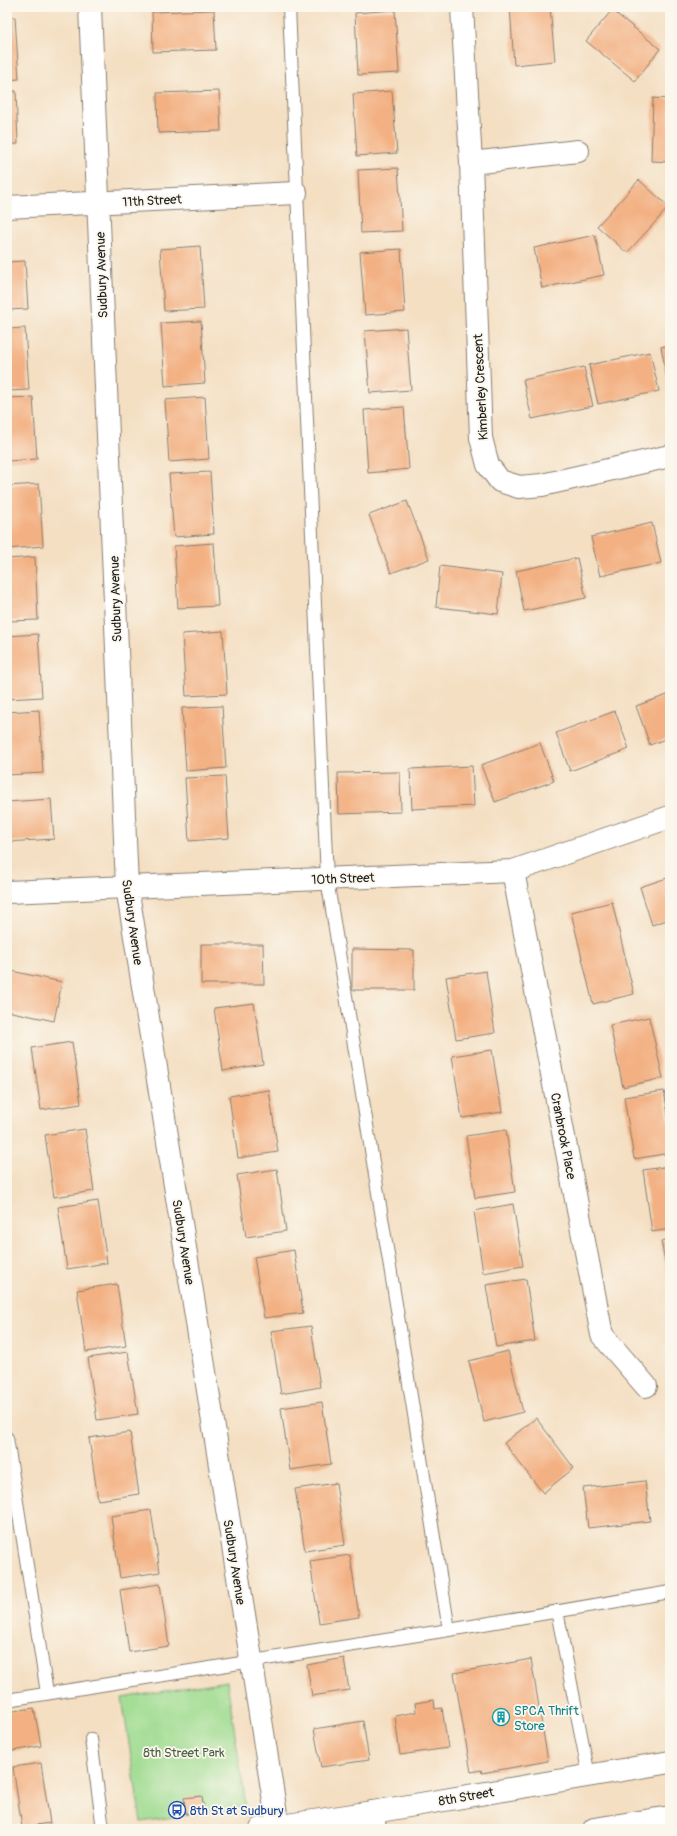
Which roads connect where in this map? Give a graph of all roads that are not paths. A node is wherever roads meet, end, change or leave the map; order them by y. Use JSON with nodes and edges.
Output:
{"nodes":[{"id":1,"x":90,"y":7,"type":"edge"},
{"id":2,"x":289,"y":7,"type":"edge"},
{"id":3,"x":462,"y":7,"type":"edge"},
{"id":4,"x":578,"y":151,"type":"dead end"},
{"id":5,"x":470,"y":163,"type":"junction"},
{"id":6,"x":296,"y":193,"type":"junction"},
{"id":7,"x":98,"y":202,"type":"junction"},
{"id":8,"x":7,"y":207,"type":"edge"},
{"id":9,"x":670,"y":456,"type":"edge"},
{"id":10,"x":670,"y":817,"type":"edge"},
{"id":11,"x":514,"y":872,"type":"junction"},
{"id":12,"x":327,"y":879,"type":"junction"},
{"id":13,"x":127,"y":887,"type":"junction"},
{"id":14,"x":7,"y":892,"type":"edge"},
{"id":15,"x":646,"y":1386,"type":"dead end"},
{"id":16,"x":7,"y":1438,"type":"edge"},
{"id":17,"x":670,"y":1592,"type":"edge"},
{"id":18,"x":557,"y":1612,"type":"junction"},
{"id":19,"x":449,"y":1630,"type":"junction"},
{"id":20,"x":251,"y":1661,"type":"junction"},
{"id":21,"x":47,"y":1693,"type":"junction"},
{"id":22,"x":7,"y":1700,"type":"edge"},
{"id":23,"x":91,"y":1739,"type":"dead end"},
{"id":24,"x":670,"y":1762,"type":"edge"},
{"id":25,"x":589,"y":1776,"type":"junction"},
{"id":26,"x":670,"y":1817,"type":"edge"},
{"id":27,"x":374,"y":1821,"type":"edge"},
{"id":28,"x":269,"y":1828,"type":"edge"},
{"id":29,"x":103,"y":1829,"type":"edge"},
{"id":30,"x":594,"y":1829,"type":"edge"}],
"edges":[{"from":1,"to":7,"type":"street","name":"Sudbury Avenue"},
{"from":2,"to":6,"type":"lane"},
{"from":3,"to":5,"type":"street","name":"Kimberley Crescent"},
{"from":4,"to":5,"type":"street"},
{"from":5,"to":9,"type":"street","name":"Kimberley Crescent"},
{"from":6,"to":7,"type":"street","name":"11th Street"},
{"from":6,"to":12,"type":"lane"},
{"from":7,"to":8,"type":"street","name":"11th Street"},
{"from":7,"to":13,"type":"street","name":"Sudbury Avenue"},
{"from":10,"to":11,"type":"street","name":"10th Street"},
{"from":11,"to":12,"type":"street","name":"10th Street"},
{"from":11,"to":15,"type":"street","name":"Cranbrook Place"},
{"from":12,"to":13,"type":"street","name":"10th Street"},
{"from":12,"to":19,"type":"lane"},
{"from":13,"to":14,"type":"street","name":"10th Street"},
{"from":13,"to":20,"type":"street","name":"Sudbury Avenue"},
{"from":16,"to":21,"type":"lane"},
{"from":17,"to":18,"type":"lane"},
{"from":18,"to":19,"type":"lane"},
{"from":18,"to":25,"type":"lane"},
{"from":19,"to":20,"type":"lane"},
{"from":20,"to":21,"type":"lane"},
{"from":20,"to":28,"type":"street","name":"Sudbury Avenue"},
{"from":21,"to":22,"type":"lane"},
{"from":23,"to":29,"type":"lane"},
{"from":24,"to":25,"type":"street","name":"8th Street"},
{"from":25,"to":27,"type":"street","name":"8th Street"},
{"from":26,"to":30,"type":"street"},
{"from":27,"to":28,"type":"street","name":"8th Street"}]}
